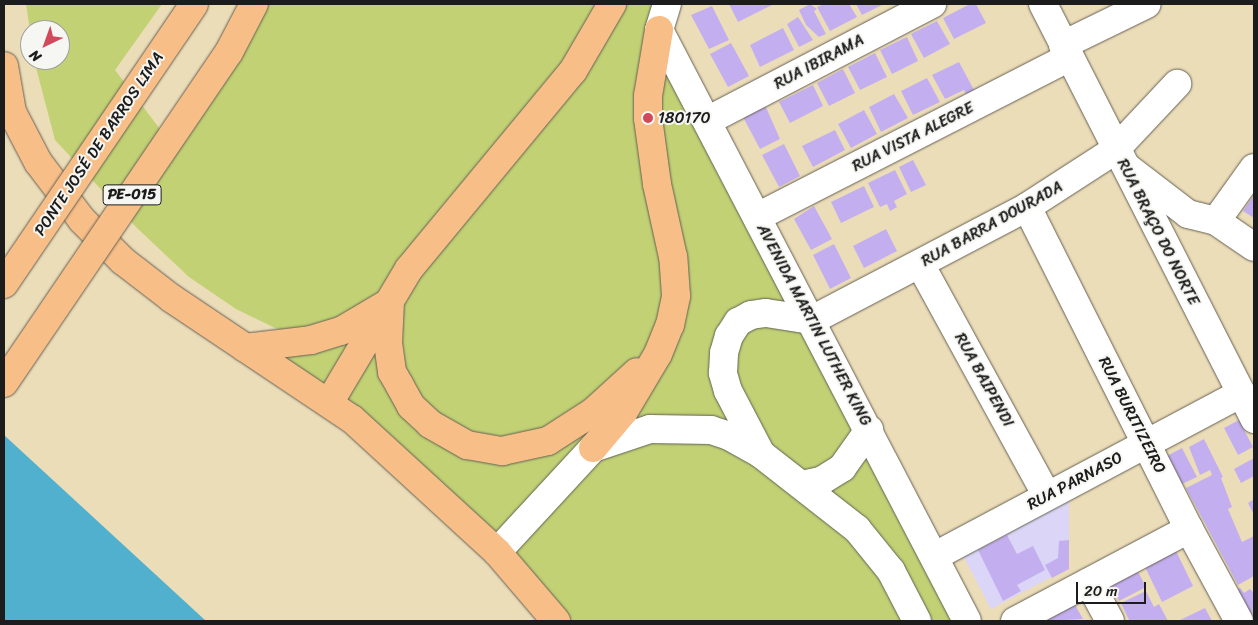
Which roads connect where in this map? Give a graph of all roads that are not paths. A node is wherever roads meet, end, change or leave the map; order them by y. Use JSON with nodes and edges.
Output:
{"nodes":[{"id":1,"x":194,"y":4,"type":"edge"},
{"id":2,"x":254,"y":4,"type":"edge"},
{"id":3,"x":612,"y":4,"type":"edge"},
{"id":4,"x":667,"y":4,"type":"edge"},
{"id":5,"x":932,"y":4,"type":"edge"},
{"id":6,"x":1043,"y":4,"type":"edge"},
{"id":7,"x":1147,"y":4,"type":"edge"},
{"id":8,"x":659,"y":30,"type":"junction"},
{"id":9,"x":1066,"y":51,"type":"junction"},
{"id":10,"x":4,"y":66,"type":"edge"},
{"id":11,"x":1177,"y":84,"type":"dead end"},
{"id":12,"x":707,"y":121,"type":"junction"},
{"id":13,"x":1119,"y":157,"type":"junction"},
{"id":14,"x":1254,"y":168,"type":"edge"},
{"id":15,"x":1028,"y":207,"type":"junction"},
{"id":16,"x":757,"y":217,"type":"junction"},
{"id":17,"x":1216,"y":221,"type":"junction"},
{"id":18,"x":1254,"y":247,"type":"edge"},
{"id":19,"x":920,"y":264,"type":"junction"},
{"id":20,"x":4,"y":284,"type":"edge"},
{"id":21,"x":389,"y":301,"type":"junction"},
{"id":22,"x":812,"y":320,"type":"junction"},
{"id":23,"x":246,"y":348,"type":"junction"},
{"id":24,"x":658,"y":354,"type":"junction"},
{"id":25,"x":4,"y":383,"type":"edge"},
{"id":26,"x":1241,"y":393,"type":"junction"},
{"id":27,"x":329,"y":402,"type":"junction"},
{"id":28,"x":1254,"y":419,"type":"edge"},
{"id":29,"x":869,"y":430,"type":"junction"},
{"id":30,"x":1146,"y":444,"type":"junction"},
{"id":31,"x":593,"y":448,"type":"junction"},
{"id":32,"x":761,"y":454,"type":"junction"},
{"id":33,"x":802,"y":485,"type":"junction"},
{"id":34,"x":1047,"y":496,"type":"junction"},
{"id":35,"x":1189,"y":529,"type":"junction"},
{"id":36,"x":497,"y":552,"type":"junction"},
{"id":37,"x":935,"y":556,"type":"junction"},
{"id":38,"x":1089,"y":582,"type":"junction"},
{"id":39,"x":556,"y":621,"type":"edge"},
{"id":40,"x":917,"y":621,"type":"edge"},
{"id":41,"x":968,"y":621,"type":"edge"},
{"id":42,"x":1015,"y":621,"type":"edge"},
{"id":43,"x":1110,"y":621,"type":"edge"},
{"id":44,"x":1239,"y":621,"type":"edge"}],
"edges":[{"from":1,"to":20,"type":"main road","name":"PONTE JOSÉ DE BARROS LIMA","number":"PE-015","bridge":true},
{"from":2,"to":25,"type":"main road","number":"PE-015","bridge":true},
{"from":3,"to":21,"type":"main road"},
{"from":4,"to":8,"type":"street"},
{"from":5,"to":12,"type":"street","name":"RUA IBIRAMA"},
{"from":6,"to":9,"type":"street","name":"RUA BRAÇO DO NORTE"},
{"from":7,"to":9,"type":"street"},
{"from":8,"to":12,"type":"street","name":"AVENIDA MARTIN LUTHER KING"},
{"from":8,"to":24,"type":"main road"},
{"from":9,"to":13,"type":"street","name":"RUA BRAÇO DO NORTE"},
{"from":9,"to":16,"type":"street","name":"RUA VISTA ALEGRE"},
{"from":10,"to":23,"type":"main road"},
{"from":11,"to":13,"type":"street","name":"RUA BARRA DOURADA"},
{"from":12,"to":16,"type":"street","name":"AVENIDA MARTIN LUTHER KING"},
{"from":13,"to":15,"type":"street","name":"RUA BARRA DOURADA"},
{"from":13,"to":17,"type":"street"},
{"from":13,"to":26,"type":"street","name":"RUA BRAÇO DO NORTE"},
{"from":14,"to":17,"type":"street"},
{"from":15,"to":19,"type":"street","name":"RUA BARRA DOURADA"},
{"from":15,"to":30,"type":"street","name":"RUA BURITIZEIRO"},
{"from":16,"to":22,"type":"street","name":"AVENIDA MARTIN LUTHER KING"},
{"from":17,"to":18,"type":"street"},
{"from":19,"to":22,"type":"street","name":"RUA BARRA DOURADA"},
{"from":19,"to":34,"type":"street","name":"RUA BAIPENDI"},
{"from":21,"to":23,"type":"main road"},
{"from":21,"to":24,"type":"main road"},
{"from":21,"to":27,"type":"main road"},
{"from":22,"to":29,"type":"street","name":"AVENIDA MARTIN LUTHER KING"},
{"from":22,"to":32,"type":"street"},
{"from":23,"to":27,"type":"main road"},
{"from":24,"to":31,"type":"main road"},
{"from":26,"to":28,"type":"street","name":"RUA BRAÇO DO NORTE"},
{"from":26,"to":30,"type":"street","name":"RUA PARNASO"},
{"from":27,"to":36,"type":"main road"},
{"from":29,"to":33,"type":"street"},
{"from":29,"to":37,"type":"street","name":"AVENIDA MARTIN LUTHER KING"},
{"from":30,"to":34,"type":"street","name":"RUA PARNASO"},
{"from":30,"to":35,"type":"street","name":"RUA BURITIZEIRO"},
{"from":31,"to":32,"type":"street"},
{"from":31,"to":36,"type":"street"},
{"from":32,"to":33,"type":"street"},
{"from":33,"to":40,"type":"street"},
{"from":34,"to":37,"type":"street","name":"RUA PARNASO"},
{"from":35,"to":38,"type":"street"},
{"from":35,"to":44,"type":"street","name":"RUA BURITIZEIRO"},
{"from":36,"to":39,"type":"main road"},
{"from":37,"to":41,"type":"street","name":"AVENIDA MARTIN LUTHER KING"},
{"from":38,"to":42,"type":"street"},
{"from":38,"to":43,"type":"street"}]}
